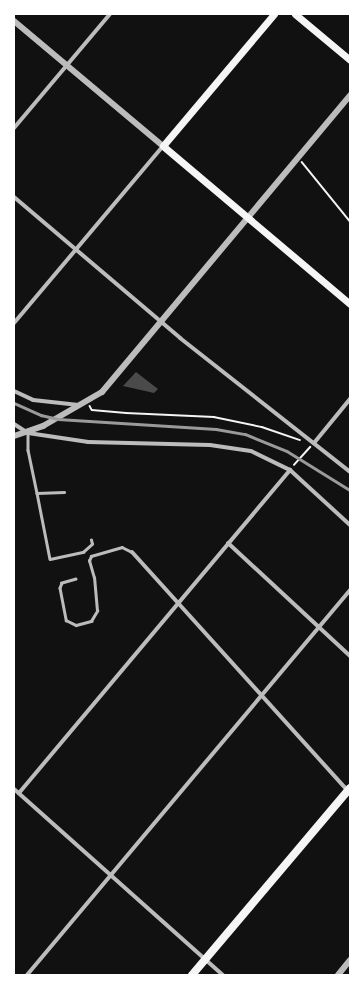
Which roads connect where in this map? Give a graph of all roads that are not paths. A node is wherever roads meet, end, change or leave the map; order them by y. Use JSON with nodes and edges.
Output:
{"nodes":[{"id":1,"x":110,"y":14,"type":"edge"},
{"id":2,"x":274,"y":14,"type":"edge"},
{"id":3,"x":295,"y":14,"type":"edge"},
{"id":4,"x":14,"y":21,"type":"edge"},
{"id":5,"x":350,"y":60,"type":"edge"},
{"id":6,"x":67,"y":65,"type":"junction"},
{"id":7,"x":350,"y":95,"type":"edge"},
{"id":8,"x":14,"y":128,"type":"edge"},
{"id":9,"x":163,"y":146,"type":"junction"},
{"id":10,"x":14,"y":197,"type":"edge"},
{"id":11,"x":248,"y":218,"type":"junction"},
{"id":12,"x":76,"y":250,"type":"junction"},
{"id":13,"x":350,"y":304,"type":"edge"},
{"id":14,"x":161,"y":321,"type":"junction"},
{"id":15,"x":14,"y":323,"type":"edge"},
{"id":16,"x":14,"y":390,"type":"edge"},
{"id":17,"x":350,"y":399,"type":"edge"},
{"id":18,"x":83,"y":405,"type":"junction"},
{"id":19,"x":14,"y":424,"type":"edge"},
{"id":20,"x":28,"y":433,"type":"junction"},
{"id":21,"x":14,"y":436,"type":"edge"},
{"id":22,"x":314,"y":443,"type":"junction"},
{"id":23,"x":290,"y":470,"type":"junction"},
{"id":24,"x":350,"y":472,"type":"edge"},
{"id":25,"x":64,"y":492,"type":"dead end"},
{"id":26,"x":37,"y":494,"type":"junction"},
{"id":27,"x":350,"y":525,"type":"edge"},
{"id":28,"x":91,"y":540,"type":"dead end"},
{"id":29,"x":228,"y":544,"type":"junction"},
{"id":30,"x":132,"y":552,"type":"joint"},
{"id":31,"x":76,"y":579,"type":"dead end"},
{"id":32,"x":350,"y":590,"type":"edge"},
{"id":33,"x":177,"y":604,"type":"junction"},
{"id":34,"x":319,"y":627,"type":"junction"},
{"id":35,"x":350,"y":656,"type":"edge"},
{"id":36,"x":262,"y":696,"type":"junction"},
{"id":37,"x":14,"y":788,"type":"edge"},
{"id":38,"x":349,"y":790,"type":"edge"},
{"id":39,"x":19,"y":793,"type":"junction"},
{"id":40,"x":111,"y":875,"type":"junction"},
{"id":41,"x":205,"y":959,"type":"junction"},
{"id":42,"x":350,"y":960,"type":"edge"},
{"id":43,"x":27,"y":975,"type":"edge"},
{"id":44,"x":192,"y":975,"type":"edge"},
{"id":45,"x":223,"y":975,"type":"edge"},
{"id":46,"x":338,"y":975,"type":"edge"}],
"edges":[{"from":1,"to":6,"type":"street"},
{"from":2,"to":9,"type":"main road"},
{"from":3,"to":5,"type":"main road"},
{"from":4,"to":6,"type":"street"},
{"from":6,"to":8,"type":"street"},
{"from":6,"to":9,"type":"street"},
{"from":7,"to":11,"type":"street"},
{"from":9,"to":11,"type":"main road"},
{"from":9,"to":12,"type":"street"},
{"from":10,"to":12,"type":"street"},
{"from":11,"to":13,"type":"main road"},
{"from":11,"to":14,"type":"street"},
{"from":12,"to":14,"type":"street"},
{"from":12,"to":15,"type":"street"},
{"from":14,"to":18,"type":"street"},
{"from":14,"to":22,"type":"street"},
{"from":16,"to":18,"type":"street"},
{"from":17,"to":22,"type":"street"},
{"from":18,"to":20,"type":"street"},
{"from":19,"to":20,"type":"street"},
{"from":20,"to":21,"type":"street"},
{"from":20,"to":23,"type":"street"},
{"from":20,"to":26,"type":"lane"},
{"from":22,"to":24,"type":"street"},
{"from":23,"to":27,"type":"street"},
{"from":23,"to":29,"type":"street"},
{"from":25,"to":26,"type":"lane"},
{"from":26,"to":28,"type":"lane"},
{"from":29,"to":33,"type":"street"},
{"from":29,"to":34,"type":"street"},
{"from":30,"to":31,"type":"lane"},
{"from":30,"to":33,"type":"street"},
{"from":32,"to":34,"type":"street"},
{"from":33,"to":36,"type":"street"},
{"from":33,"to":39,"type":"street"},
{"from":34,"to":35,"type":"street"},
{"from":34,"to":36,"type":"street"},
{"from":36,"to":38,"type":"street"},
{"from":36,"to":40,"type":"street"},
{"from":37,"to":39,"type":"street"},
{"from":38,"to":41,"type":"main road"},
{"from":39,"to":40,"type":"street"},
{"from":40,"to":41,"type":"street"},
{"from":40,"to":43,"type":"street"},
{"from":41,"to":44,"type":"main road"},
{"from":41,"to":45,"type":"street"},
{"from":42,"to":46,"type":"street"}]}
